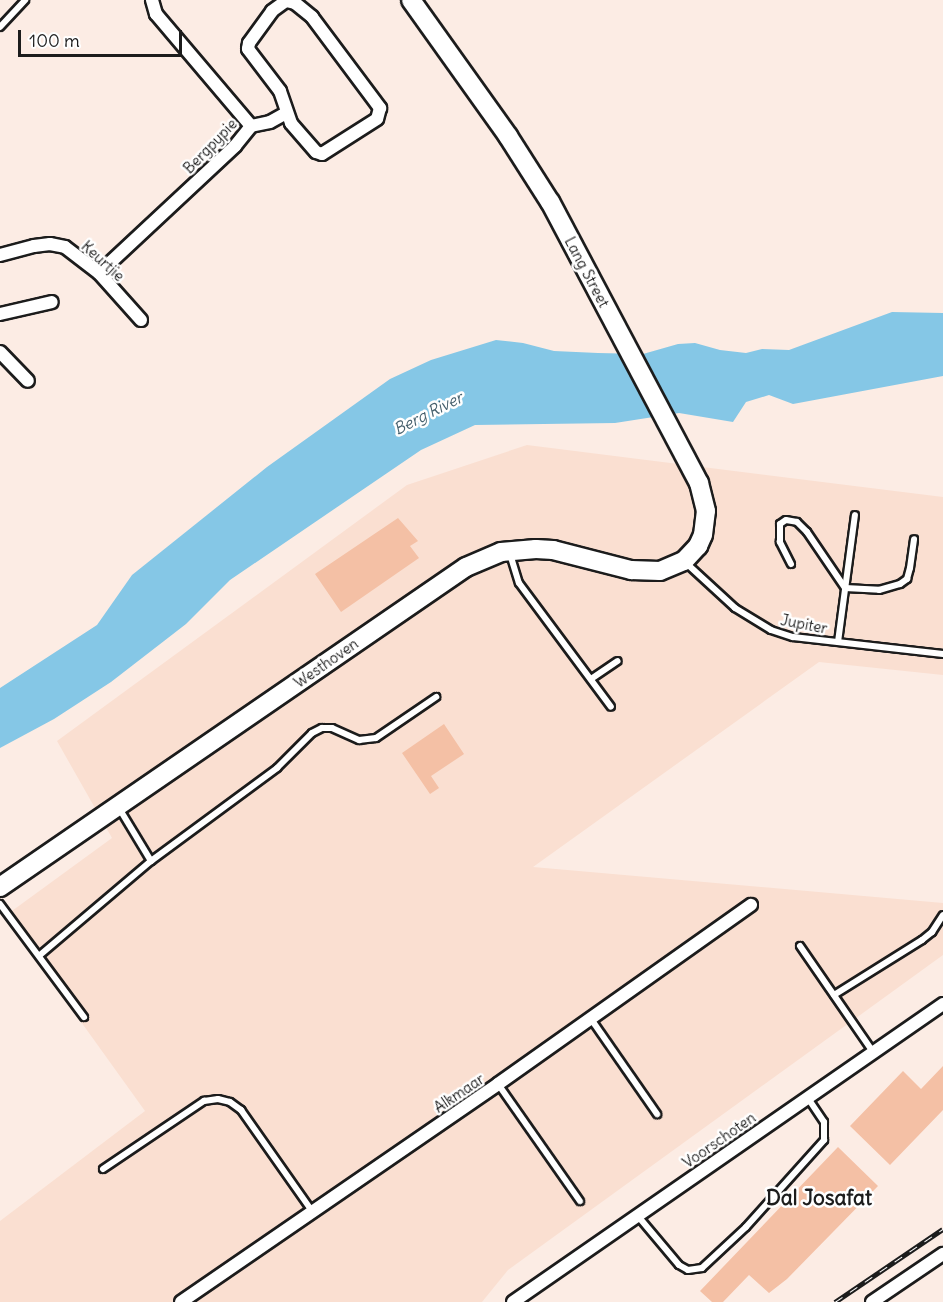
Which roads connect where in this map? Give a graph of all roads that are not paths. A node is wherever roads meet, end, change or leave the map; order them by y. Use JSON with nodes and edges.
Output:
{"nodes":[{"id":1,"x":26,"y":0,"type":"edge"},
{"id":2,"x":152,"y":0,"type":"edge"},
{"id":3,"x":411,"y":0,"type":"edge"},
{"id":4,"x":0,"y":27,"type":"edge"},
{"id":5,"x":286,"y":113,"type":"junction"},
{"id":6,"x":251,"y":126,"type":"junction"},
{"id":7,"x":0,"y":255,"type":"edge"},
{"id":8,"x":99,"y":273,"type":"junction"},
{"id":9,"x":52,"y":302,"type":"dead end"},
{"id":10,"x":0,"y":314,"type":"edge"},
{"id":11,"x":141,"y":320,"type":"dead end"},
{"id":12,"x":0,"y":352,"type":"edge"},
{"id":13,"x":28,"y":381,"type":"dead end"},
{"id":14,"x":855,"y":515,"type":"dead end"},
{"id":15,"x":914,"y":539,"type":"dead end"},
{"id":16,"x":509,"y":551,"type":"junction"},
{"id":17,"x":684,"y":561,"type":"junction"},
{"id":18,"x":790,"y":564,"type":"dead end"},
{"id":19,"x":845,"y":588,"type":"junction"},
{"id":20,"x":838,"y":642,"type":"junction"},
{"id":21,"x":943,"y":654,"type":"edge"},
{"id":22,"x":618,"y":661,"type":"dead end"},
{"id":23,"x":591,"y":679,"type":"junction"},
{"id":24,"x":436,"y":697,"type":"dead end"},
{"id":25,"x":611,"y":707,"type":"dead end"},
{"id":26,"x":118,"y":806,"type":"junction"},
{"id":27,"x":151,"y":861,"type":"junction"},
{"id":28,"x":0,"y":887,"type":"edge"},
{"id":29,"x":0,"y":904,"type":"edge"},
{"id":30,"x":751,"y":905,"type":"dead end"},
{"id":31,"x":943,"y":915,"type":"edge"},
{"id":32,"x":800,"y":946,"type":"dead end"},
{"id":33,"x":40,"y":955,"type":"junction"},
{"id":34,"x":834,"y":995,"type":"junction"},
{"id":35,"x":943,"y":1004,"type":"edge"},
{"id":36,"x":84,"y":1017,"type":"dead end"},
{"id":37,"x":591,"y":1018,"type":"junction"},
{"id":38,"x":873,"y":1052,"type":"junction"},
{"id":39,"x":498,"y":1084,"type":"junction"},
{"id":40,"x":807,"y":1097,"type":"junction"},
{"id":41,"x":657,"y":1114,"type":"dead end"},
{"id":42,"x":103,"y":1169,"type":"dead end"},
{"id":43,"x":580,"y":1201,"type":"dead end"},
{"id":44,"x":312,"y":1211,"type":"junction"},
{"id":45,"x":637,"y":1215,"type":"junction"},
{"id":46,"x":943,"y":1254,"type":"edge"},
{"id":47,"x":200,"y":1297,"type":"edge"},
{"id":48,"x":181,"y":1302,"type":"edge"},
{"id":49,"x":513,"y":1302,"type":"edge"},
{"id":50,"x":872,"y":1302,"type":"edge"}],
"edges":[{"from":1,"to":4,"type":"lane"},
{"from":2,"to":6,"type":"street","name":"Bergpypie"},
{"from":3,"to":17,"type":"street","name":"Lang Street"},
{"from":5,"to":5,"type":"street"},
{"from":5,"to":6,"type":"street"},
{"from":6,"to":8,"type":"street","name":"Bergpypie"},
{"from":7,"to":8,"type":"street","name":"Keurtjie"},
{"from":8,"to":11,"type":"street","name":"Keurtjie"},
{"from":9,"to":10,"type":"street"},
{"from":12,"to":13,"type":"street"},
{"from":14,"to":19,"type":"lane"},
{"from":15,"to":19,"type":"lane"},
{"from":16,"to":17,"type":"street","name":"Westhoven"},
{"from":16,"to":23,"type":"lane"},
{"from":16,"to":26,"type":"street","name":"Westhoven"},
{"from":17,"to":20,"type":"lane","name":"Jupiter"},
{"from":18,"to":19,"type":"lane"},
{"from":19,"to":20,"type":"lane"},
{"from":20,"to":21,"type":"lane","name":"Jupiter"},
{"from":22,"to":23,"type":"lane"},
{"from":23,"to":25,"type":"lane"},
{"from":24,"to":27,"type":"lane"},
{"from":26,"to":27,"type":"lane"},
{"from":26,"to":28,"type":"street","name":"Westhoven"},
{"from":27,"to":33,"type":"lane"},
{"from":29,"to":33,"type":"lane"},
{"from":30,"to":37,"type":"street","name":"Alkmaar"},
{"from":31,"to":34,"type":"lane"},
{"from":32,"to":34,"type":"lane"},
{"from":33,"to":36,"type":"lane"},
{"from":34,"to":38,"type":"lane"},
{"from":35,"to":38,"type":"street","name":"Voorschoten"},
{"from":37,"to":39,"type":"street","name":"Alkmaar"},
{"from":37,"to":41,"type":"lane"},
{"from":38,"to":40,"type":"street","name":"Voorschoten"},
{"from":39,"to":43,"type":"lane"},
{"from":39,"to":44,"type":"street","name":"Alkmaar"},
{"from":40,"to":45,"type":"street","name":"Voorschoten"},
{"from":40,"to":45,"type":"lane"},
{"from":42,"to":44,"type":"lane"},
{"from":44,"to":47,"type":"street","name":"Alkmaar"},
{"from":45,"to":49,"type":"street","name":"Voorschoten"},
{"from":46,"to":50,"type":"street"},
{"from":47,"to":48,"type":"street","name":"Alkmaar"}]}
